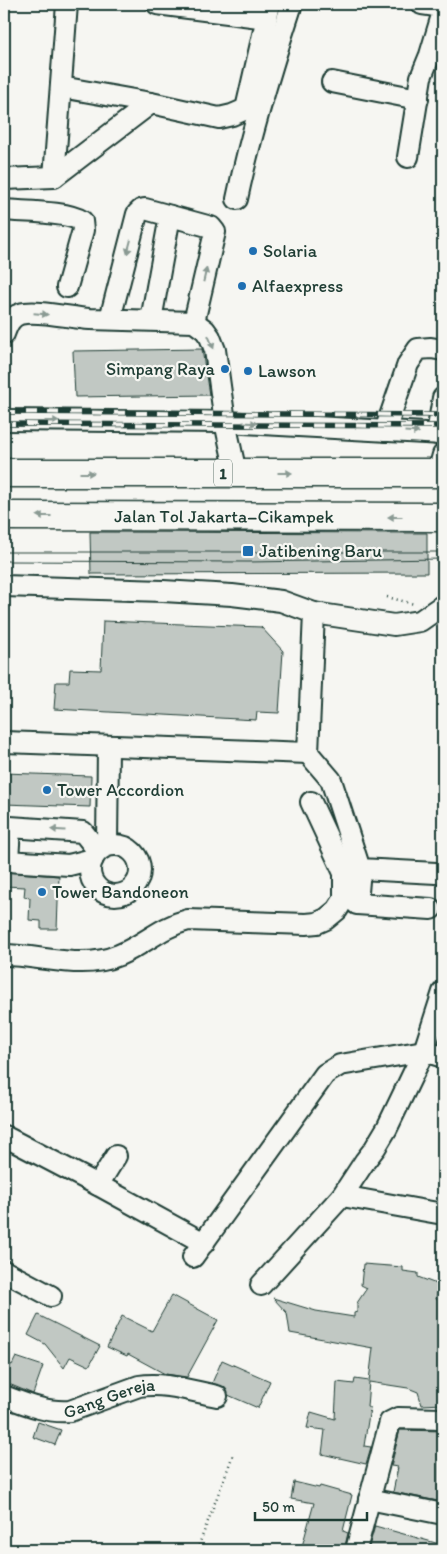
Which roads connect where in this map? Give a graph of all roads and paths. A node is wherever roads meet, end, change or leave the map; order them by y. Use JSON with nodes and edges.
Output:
{"nodes":[{"id":1,"x":67,"y":4,"type":"edge"},
{"id":2,"x":157,"y":4,"type":"edge"},
{"id":3,"x":292,"y":4,"type":"edge"},
{"id":4,"x":422,"y":4,"type":"edge"},
{"id":5,"x":443,"y":7,"type":"edge"},
{"id":6,"x":268,"y":11,"type":"edge"},
{"id":7,"x":443,"y":12,"type":"edge"},
{"id":8,"x":332,"y":82,"type":"dead end"},
{"id":9,"x":61,"y":87,"type":"junction"},
{"id":10,"x":418,"y":99,"type":"junction"},
{"id":11,"x":151,"y":103,"type":"junction"},
{"id":12,"x":408,"y":157,"type":"dead end"},
{"id":13,"x":54,"y":177,"type":"junction"},
{"id":14,"x":4,"y":179,"type":"edge"},
{"id":15,"x":237,"y":199,"type":"dead end"},
{"id":16,"x":4,"y":210,"type":"edge"},
{"id":17,"x":170,"y":216,"type":"junction"},
{"id":18,"x":67,"y":287,"type":"dead end"},
{"id":19,"x":110,"y":318,"type":"junction"},
{"id":20,"x":151,"y":320,"type":"junction"},
{"id":21,"x":194,"y":322,"type":"junction"},
{"id":22,"x":4,"y":334,"type":"edge"},
{"id":23,"x":443,"y":350,"type":"edge"},
{"id":24,"x":443,"y":398,"type":"edge"},
{"id":25,"x":4,"y":420,"type":"edge"},
{"id":26,"x":225,"y":422,"type":"junction"},
{"id":27,"x":386,"y":431,"type":"junction"},
{"id":28,"x":440,"y":434,"type":"edge"},
{"id":29,"x":441,"y":467,"type":"edge"},
{"id":30,"x":4,"y":473,"type":"edge"},
{"id":31,"x":236,"y":473,"type":"junction"},
{"id":32,"x":4,"y":516,"type":"edge"},
{"id":33,"x":443,"y":517,"type":"edge"},
{"id":34,"x":4,"y":586,"type":"edge"},
{"id":35,"x":443,"y":605,"type":"edge"},
{"id":36,"x":314,"y":613,"type":"junction"},
{"id":37,"x":4,"y":742,"type":"edge"},
{"id":38,"x":114,"y":746,"type":"junction"},
{"id":39,"x":308,"y":753,"type":"junction"},
{"id":40,"x":311,"y":802,"type":"dead end"},
{"id":41,"x":104,"y":850,"type":"dead end"},
{"id":42,"x":360,"y":869,"type":"junction"},
{"id":43,"x":436,"y":873,"type":"dead end"},
{"id":44,"x":431,"y":909,"type":"dead end"},
{"id":45,"x":4,"y":955,"type":"edge"},
{"id":46,"x":443,"y":992,"type":"edge"},
{"id":47,"x":424,"y":1050,"type":"junction"},
{"id":48,"x":443,"y":1057,"type":"edge"},
{"id":49,"x":4,"y":1136,"type":"edge"},
{"id":50,"x":116,"y":1156,"type":"dead end"},
{"id":51,"x":98,"y":1185,"type":"junction"},
{"id":52,"x":342,"y":1196,"type":"junction"},
{"id":53,"x":443,"y":1214,"type":"edge"},
{"id":54,"x":4,"y":1271,"type":"edge"},
{"id":55,"x":261,"y":1285,"type":"dead end"},
{"id":56,"x":52,"y":1296,"type":"dead end"},
{"id":57,"x":4,"y":1396,"type":"edge"},
{"id":58,"x":217,"y":1396,"type":"dead end"},
{"id":59,"x":443,"y":1419,"type":"edge"},
{"id":60,"x":233,"y":1455,"type":"dead end"},
{"id":61,"x":369,"y":1499,"type":"junction"},
{"id":62,"x":443,"y":1514,"type":"edge"},
{"id":63,"x":196,"y":1550,"type":"edge"},
{"id":64,"x":356,"y":1550,"type":"edge"}],
"edges":[{"from":1,"to":9,"type":"street"},
{"from":2,"to":6,"type":"street"},
{"from":3,"to":15,"type":"street"},
{"from":4,"to":5,"type":"street"},
{"from":6,"to":11,"type":"street"},
{"from":7,"to":10,"type":"street"},
{"from":8,"to":10,"type":"street"},
{"from":9,"to":11,"type":"street"},
{"from":9,"to":13,"type":"street"},
{"from":10,"to":12,"type":"street"},
{"from":11,"to":13,"type":"street"},
{"from":13,"to":14,"type":"street"},
{"from":16,"to":18,"type":"street"},
{"from":17,"to":19,"type":"street","one_way":true},
{"from":17,"to":20,"type":"street"},
{"from":21,"to":17,"type":"street","one_way":true},
{"from":19,"to":20,"type":"street"},
{"from":22,"to":19,"type":"street","one_way":true},
{"from":20,"to":21,"type":"street"},
{"from":21,"to":26,"type":"street","one_way":true},
{"from":23,"to":27,"type":"street"},
{"from":24,"to":28,"type":"street"},
{"from":25,"to":26,"type":"street","one_way":true},
{"from":26,"to":27,"type":"street","one_way":true},
{"from":26,"to":31,"type":"street"},
{"from":27,"to":28,"type":"street","one_way":true},
{"from":31,"to":29,"type":"highway","number":"1","one_way":true},
{"from":30,"to":31,"type":"highway","number":"1","one_way":true},
{"from":33,"to":32,"type":"highway","name":"Jalan Tol Jakarta–Cikampek","one_way":true},
{"from":34,"to":36,"type":"street"},
{"from":35,"to":36,"type":"street"},
{"from":36,"to":39,"type":"street"},
{"from":37,"to":38,"type":"street"},
{"from":38,"to":39,"type":"street"},
{"from":38,"to":41,"type":"street"},
{"from":39,"to":42,"type":"street"},
{"from":40,"to":45,"type":"street"},
{"from":42,"to":43,"type":"street"},
{"from":42,"to":44,"type":"street"},
{"from":46,"to":47,"type":"street"},
{"from":47,"to":48,"type":"street"},
{"from":47,"to":51,"type":"street"},
{"from":47,"to":52,"type":"street"},
{"from":49,"to":51,"type":"street"},
{"from":50,"to":51,"type":"street"},
{"from":52,"to":53,"type":"street"},
{"from":52,"to":55,"type":"street"},
{"from":54,"to":56,"type":"street"},
{"from":57,"to":58,"type":"street","name":"Gang Gereja"},
{"from":59,"to":61,"type":"street"},
{"from":60,"to":63,"type":"path"},
{"from":61,"to":62,"type":"street"},
{"from":61,"to":64,"type":"street"}]}
